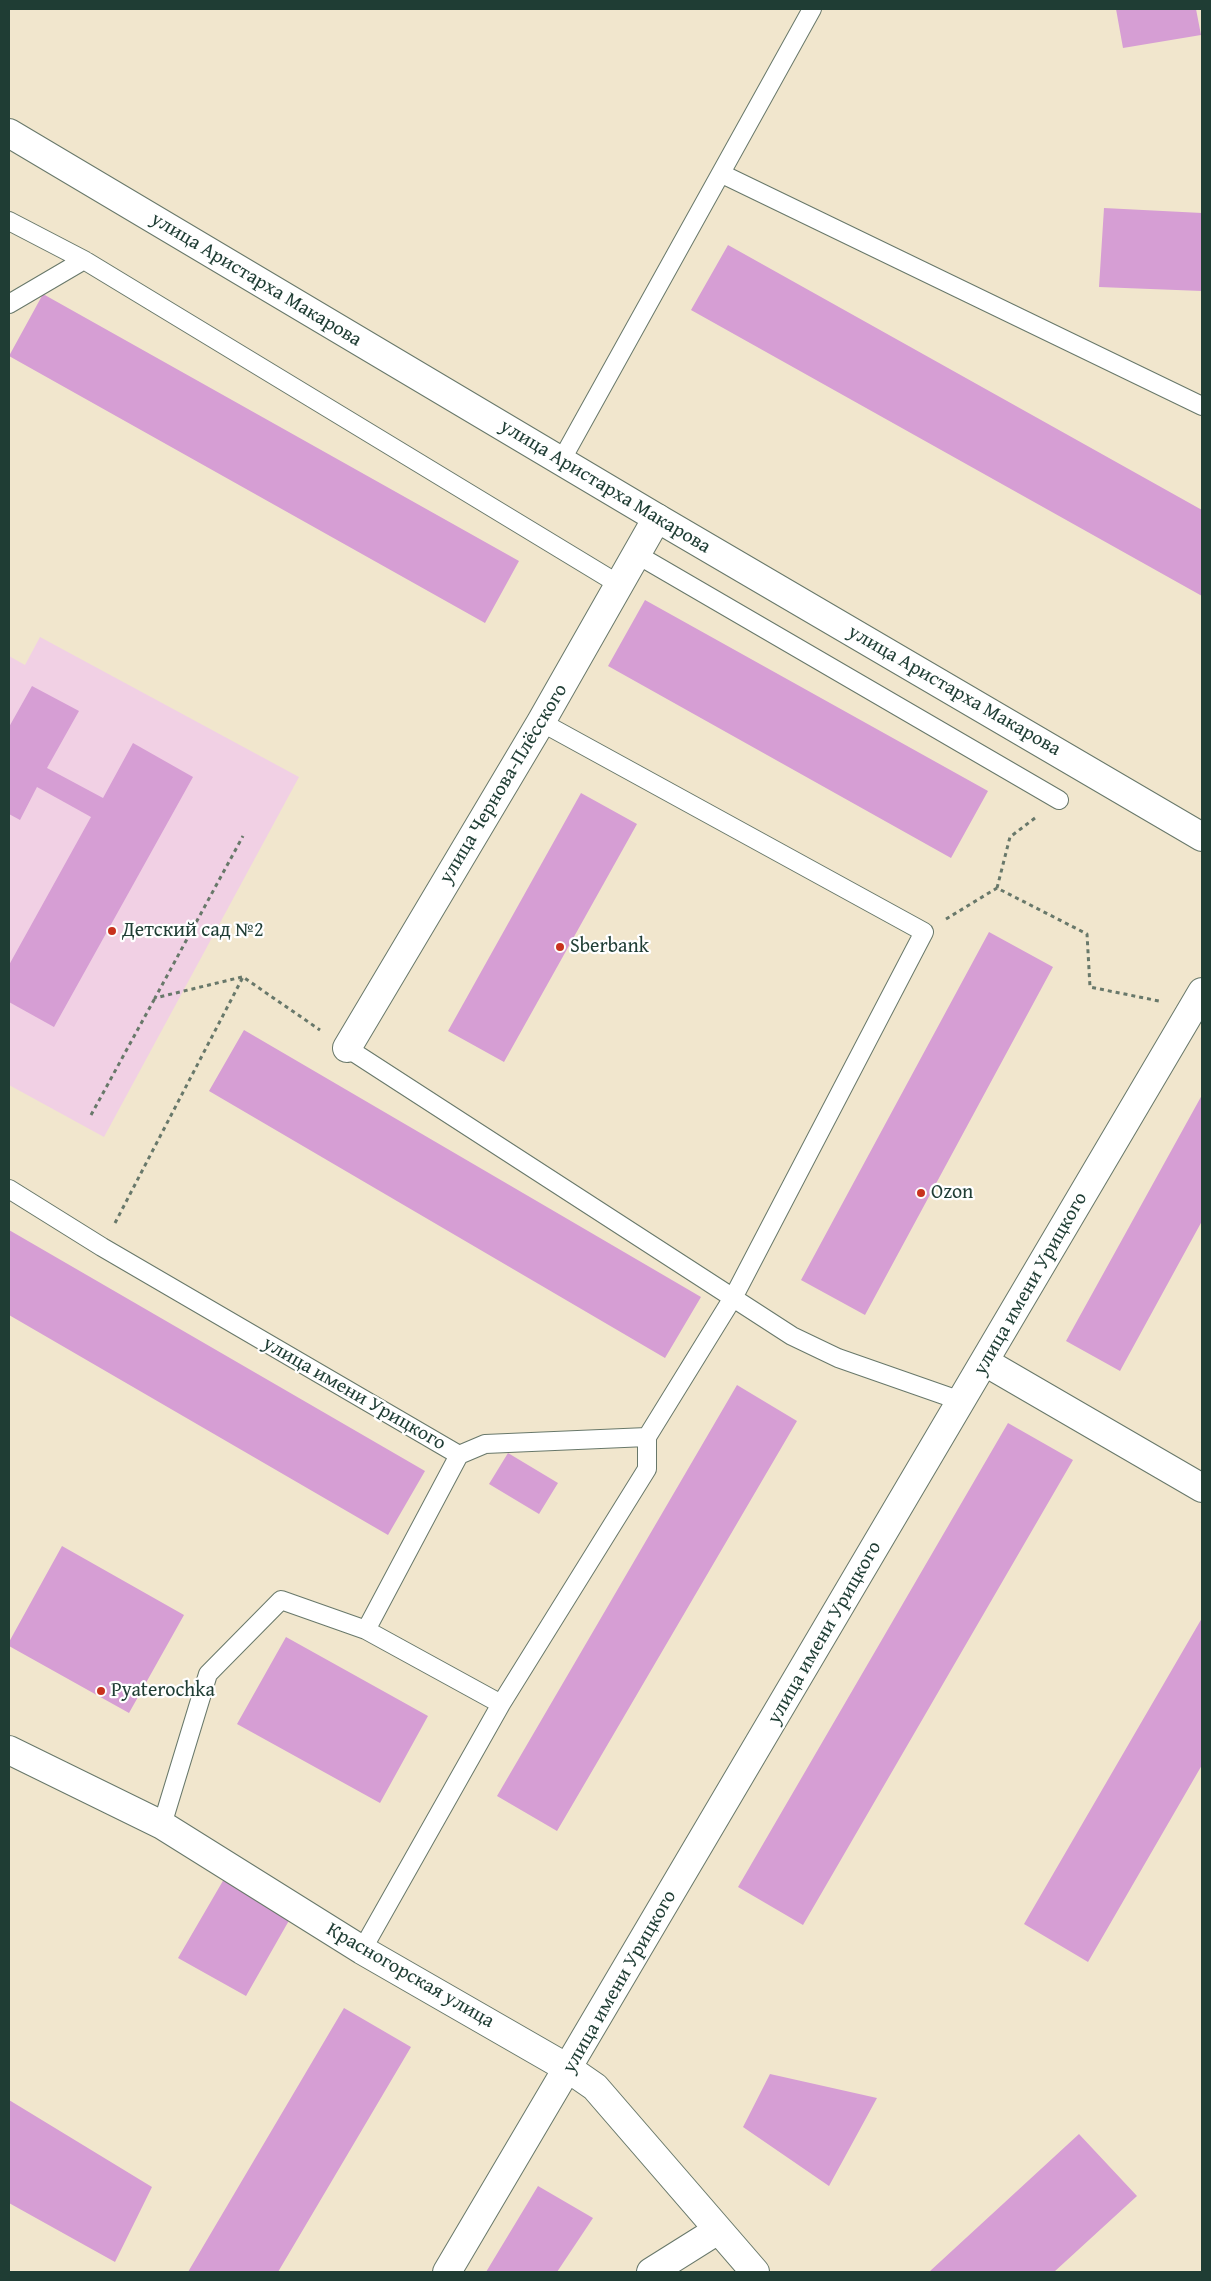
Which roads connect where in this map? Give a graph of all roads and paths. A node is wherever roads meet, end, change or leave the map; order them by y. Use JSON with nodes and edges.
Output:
{"nodes":[{"id":1,"x":812,"y":9,"type":"edge"},
{"id":2,"x":9,"y":133,"type":"edge"},
{"id":3,"x":722,"y":174,"type":"junction"},
{"id":4,"x":9,"y":220,"type":"edge"},
{"id":5,"x":84,"y":260,"type":"junction"},
{"id":6,"x":9,"y":304,"type":"edge"},
{"id":7,"x":1202,"y":406,"type":"edge"},
{"id":8,"x":561,"y":461,"type":"junction"},
{"id":9,"x":657,"y":518,"type":"junction"},
{"id":10,"x":636,"y":554,"type":"junction"},
{"id":11,"x":620,"y":585,"type":"junction"},
{"id":12,"x":541,"y":722,"type":"junction"},
{"id":13,"x":1059,"y":800,"type":"joint"},
{"id":14,"x":243,"y":836,"type":"dead end"},
{"id":15,"x":1202,"y":837,"type":"edge"},
{"id":16,"x":996,"y":888,"type":"junction"},
{"id":17,"x":924,"y":932,"type":"junction"},
{"id":18,"x":243,"y":977,"type":"junction"},
{"id":19,"x":155,"y":998,"type":"junction"},
{"id":20,"x":1197,"y":1000,"type":"edge"},
{"id":21,"x":347,"y":1048,"type":"junction"},
{"id":22,"x":91,"y":1115,"type":"dead end"},
{"id":23,"x":9,"y":1189,"type":"edge"},
{"id":24,"x":102,"y":1248,"type":"junction"},
{"id":25,"x":734,"y":1296,"type":"junction"},
{"id":26,"x":985,"y":1362,"type":"junction"},
{"id":27,"x":961,"y":1401,"type":"junction"},
{"id":28,"x":647,"y":1437,"type":"junction"},
{"id":29,"x":459,"y":1455,"type":"junction"},
{"id":30,"x":1202,"y":1488,"type":"edge"},
{"id":31,"x":366,"y":1630,"type":"junction"},
{"id":32,"x":500,"y":1704,"type":"junction"},
{"id":33,"x":9,"y":1750,"type":"edge"},
{"id":34,"x":162,"y":1825,"type":"junction"},
{"id":35,"x":362,"y":1950,"type":"junction"},
{"id":36,"x":569,"y":2068,"type":"junction"},
{"id":37,"x":718,"y":2230,"type":"junction"},
{"id":38,"x":447,"y":2272,"type":"edge"},
{"id":39,"x":651,"y":2272,"type":"edge"},
{"id":40,"x":755,"y":2272,"type":"edge"}],
"edges":[{"from":1,"to":3,"type":"lane"},
{"from":2,"to":8,"type":"street","name":"улица Аристарха Макарова"},
{"from":3,"to":7,"type":"lane"},
{"from":3,"to":8,"type":"lane"},
{"from":4,"to":5,"type":"lane"},
{"from":5,"to":6,"type":"lane"},
{"from":5,"to":11,"type":"lane"},
{"from":8,"to":9,"type":"street","name":"улица Аристарха Макарова"},
{"from":9,"to":10,"type":"street","name":"улица Чернова-Плёсского"},
{"from":9,"to":15,"type":"street","name":"улица Аристарха Макарова"},
{"from":10,"to":11,"type":"street","name":"улица Чернова-Плёсского"},
{"from":10,"to":13,"type":"lane"},
{"from":11,"to":12,"type":"street","name":"улица Чернова-Плёсского"},
{"from":12,"to":17,"type":"lane"},
{"from":12,"to":21,"type":"street","name":"улица Чернова-Плёсского"},
{"from":13,"to":16,"type":"path"},
{"from":14,"to":19,"type":"path"},
{"from":16,"to":17,"type":"path"},
{"from":16,"to":20,"type":"path"},
{"from":17,"to":25,"type":"lane"},
{"from":18,"to":19,"type":"path"},
{"from":18,"to":21,"type":"path"},
{"from":18,"to":24,"type":"path"},
{"from":19,"to":22,"type":"path"},
{"from":20,"to":26,"type":"street","name":"улица имени Урицкого"},
{"from":21,"to":25,"type":"lane"},
{"from":23,"to":24,"type":"lane","name":"улица имени Урицкого"},
{"from":24,"to":29,"type":"lane","name":"улица имени Урицкого"},
{"from":25,"to":27,"type":"lane"},
{"from":25,"to":28,"type":"lane"},
{"from":26,"to":27,"type":"street","name":"улица имени Урицкого"},
{"from":26,"to":30,"type":"street"},
{"from":27,"to":36,"type":"street","name":"улица имени Урицкого"},
{"from":28,"to":29,"type":"lane"},
{"from":28,"to":32,"type":"lane"},
{"from":29,"to":31,"type":"lane","name":"улица имени Урицкого"},
{"from":31,"to":32,"type":"lane"},
{"from":31,"to":34,"type":"lane"},
{"from":32,"to":35,"type":"lane"},
{"from":33,"to":34,"type":"street","name":"Красногорская улица"},
{"from":34,"to":35,"type":"street","name":"Красногорская улица"},
{"from":35,"to":36,"type":"street","name":"Красногорская улица"},
{"from":36,"to":37,"type":"street","name":"Красногорская улица"},
{"from":36,"to":38,"type":"street","name":"улица имени Урицкого"},
{"from":37,"to":39,"type":"street"},
{"from":37,"to":40,"type":"street","name":"Красногорская улица"}]}
